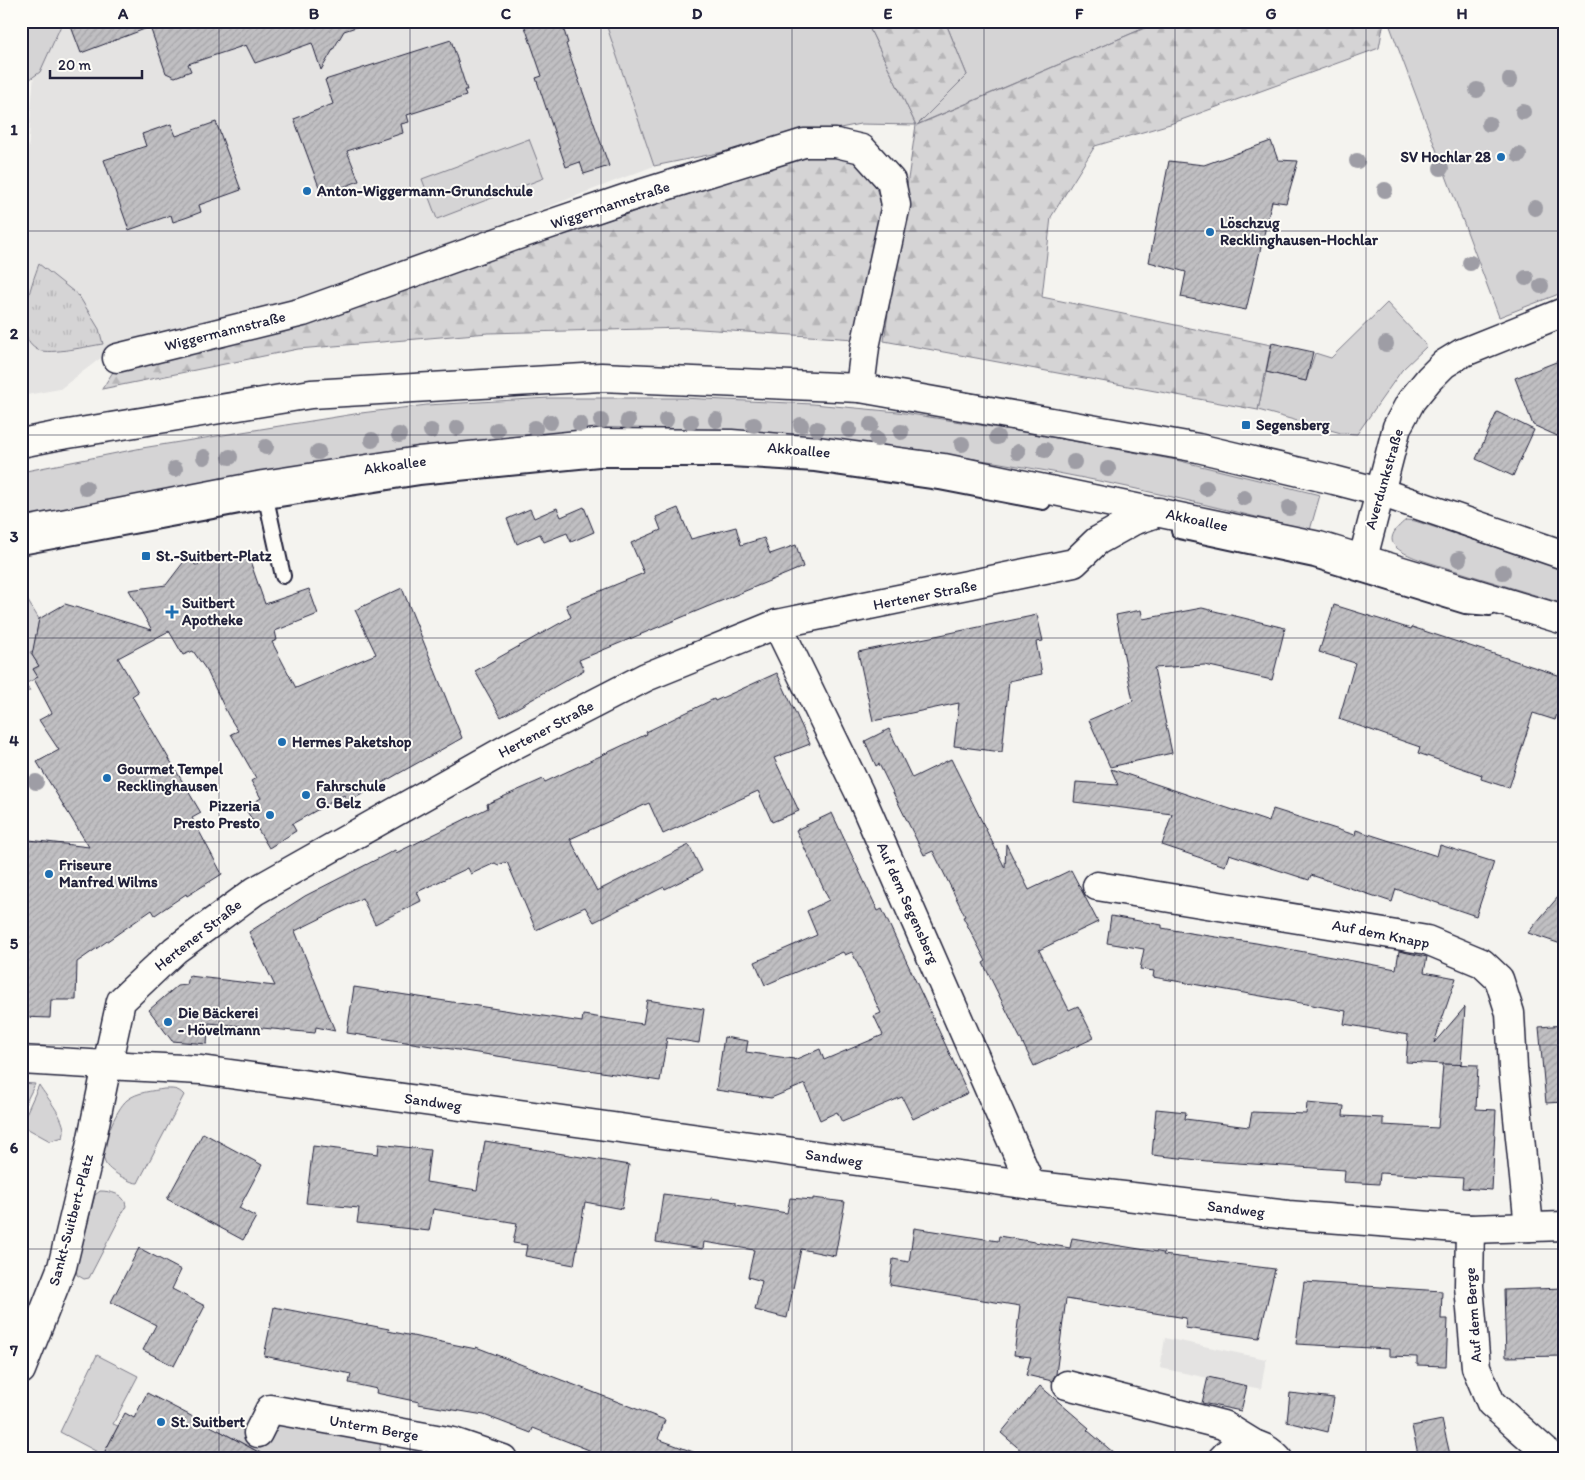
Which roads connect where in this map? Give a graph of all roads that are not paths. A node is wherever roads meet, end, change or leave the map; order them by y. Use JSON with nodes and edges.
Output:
{"nodes":[{"id":1,"x":1564,"y":312,"type":"edge"},
{"id":2,"x":117,"y":358,"type":"dead end"},
{"id":3,"x":860,"y":388,"type":"junction"},
{"id":4,"x":21,"y":444,"type":"edge"},
{"id":5,"x":1380,"y":492,"type":"junction"},
{"id":6,"x":265,"y":493,"type":"junction"},
{"id":7,"x":1159,"y":512,"type":"junction"},
{"id":8,"x":1133,"y":521,"type":"junction"},
{"id":9,"x":21,"y":532,"type":"edge"},
{"id":10,"x":21,"y":547,"type":"edge"},
{"id":11,"x":1564,"y":555,"type":"edge"},
{"id":12,"x":1362,"y":558,"type":"junction"},
{"id":13,"x":282,"y":576,"type":"dead end"},
{"id":14,"x":1554,"y":616,"type":"edge"},
{"id":15,"x":777,"y":624,"type":"junction"},
{"id":16,"x":1097,"y":886,"type":"dead end"},
{"id":17,"x":21,"y":1060,"type":"edge"},
{"id":18,"x":107,"y":1065,"type":"junction"},
{"id":19,"x":1031,"y":1185,"type":"junction"},
{"id":20,"x":1564,"y":1226,"type":"edge"},
{"id":21,"x":1529,"y":1227,"type":"junction"},
{"id":22,"x":1470,"y":1229,"type":"junction"},
{"id":23,"x":21,"y":1370,"type":"edge"},
{"id":24,"x":1067,"y":1385,"type":"dead end"},
{"id":25,"x":258,"y":1433,"type":"dead end"},
{"id":26,"x":1254,"y":1444,"type":"junction"},
{"id":27,"x":503,"y":1459,"type":"edge"},
{"id":28,"x":1222,"y":1459,"type":"edge"},
{"id":29,"x":1278,"y":1459,"type":"edge"},
{"id":30,"x":1554,"y":1459,"type":"edge"}],
"edges":[{"from":1,"to":5,"type":"street","name":"Averdunkstraße"},
{"from":2,"to":3,"type":"street","name":"Wiggermannstraße"},
{"from":3,"to":4,"type":"street"},
{"from":3,"to":5,"type":"street"},
{"from":5,"to":11,"type":"street"},
{"from":5,"to":12,"type":"street","name":"Averdunkstraße"},
{"from":6,"to":7,"type":"street","name":"Akkoallee"},
{"from":6,"to":8,"type":"lane"},
{"from":6,"to":9,"type":"street","name":"Akkoallee"},
{"from":6,"to":10,"type":"lane"},
{"from":6,"to":13,"type":"lane"},
{"from":7,"to":8,"type":"street","name":"Hertener Straße"},
{"from":7,"to":12,"type":"street","name":"Akkoallee"},
{"from":8,"to":14,"type":"lane"},
{"from":8,"to":15,"type":"street","name":"Hertener Straße"},
{"from":12,"to":14,"type":"street","name":"Akkoallee"},
{"from":15,"to":18,"type":"street","name":"Hertener Straße"},
{"from":15,"to":19,"type":"street","name":"Auf dem Segensberg"},
{"from":16,"to":21,"type":"street","name":"Auf dem Knapp"},
{"from":17,"to":18,"type":"street"},
{"from":18,"to":19,"type":"street","name":"Sandweg"},
{"from":18,"to":23,"type":"street","name":"Sankt-Suitbert-Platz"},
{"from":19,"to":22,"type":"street","name":"Sandweg"},
{"from":20,"to":21,"type":"street","name":"Sandweg"},
{"from":21,"to":22,"type":"street","name":"Sandweg"},
{"from":22,"to":30,"type":"street","name":"Auf dem Berge"},
{"from":24,"to":26,"type":"street"},
{"from":25,"to":27,"type":"street","name":"Unterm Berge"},
{"from":26,"to":28,"type":"street"},
{"from":26,"to":29,"type":"street"}]}
